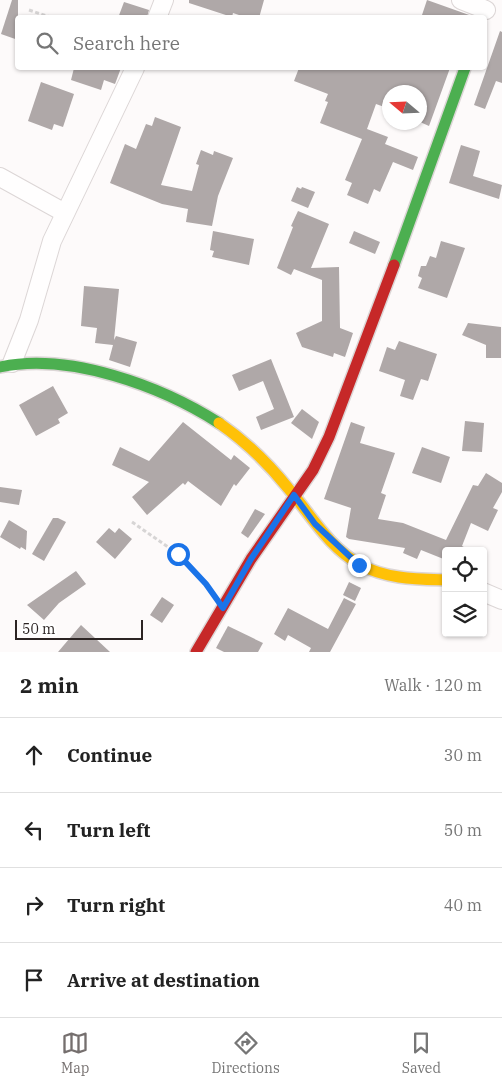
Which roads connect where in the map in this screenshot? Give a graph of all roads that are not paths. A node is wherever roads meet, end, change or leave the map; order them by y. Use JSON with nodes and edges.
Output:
{"nodes":[{"id":1,"x":164,"y":0,"type":"edge"},
{"id":2,"x":461,"y":0,"type":"edge"},
{"id":3,"x":487,"y":9,"type":"edge"},
{"id":4,"x":158,"y":15,"type":"edge"},
{"id":5,"x":134,"y":70,"type":"edge"},
{"id":6,"x":463,"y":70,"type":"edge"},
{"id":7,"x":0,"y":177,"type":"edge"},
{"id":8,"x":65,"y":213,"type":"junction"},
{"id":9,"x":6,"y":365,"type":"edge"},
{"id":10,"x":294,"y":495,"type":"junction"},
{"id":11,"x":442,"y":580,"type":"edge"},
{"id":12,"x":487,"y":594,"type":"edge"},
{"id":13,"x":502,"y":600,"type":"edge"},
{"id":14,"x":196,"y":652,"type":"edge"}],
"edges":[{"from":1,"to":4,"type":"street"},
{"from":2,"to":3,"type":"street"},
{"from":5,"to":8,"type":"street"},
{"from":6,"to":10,"type":"street"},
{"from":7,"to":8,"type":"street"},
{"from":8,"to":9,"type":"street"},
{"from":9,"to":10,"type":"street"},
{"from":10,"to":11,"type":"street"},
{"from":10,"to":14,"type":"street"},
{"from":12,"to":13,"type":"street"}]}
